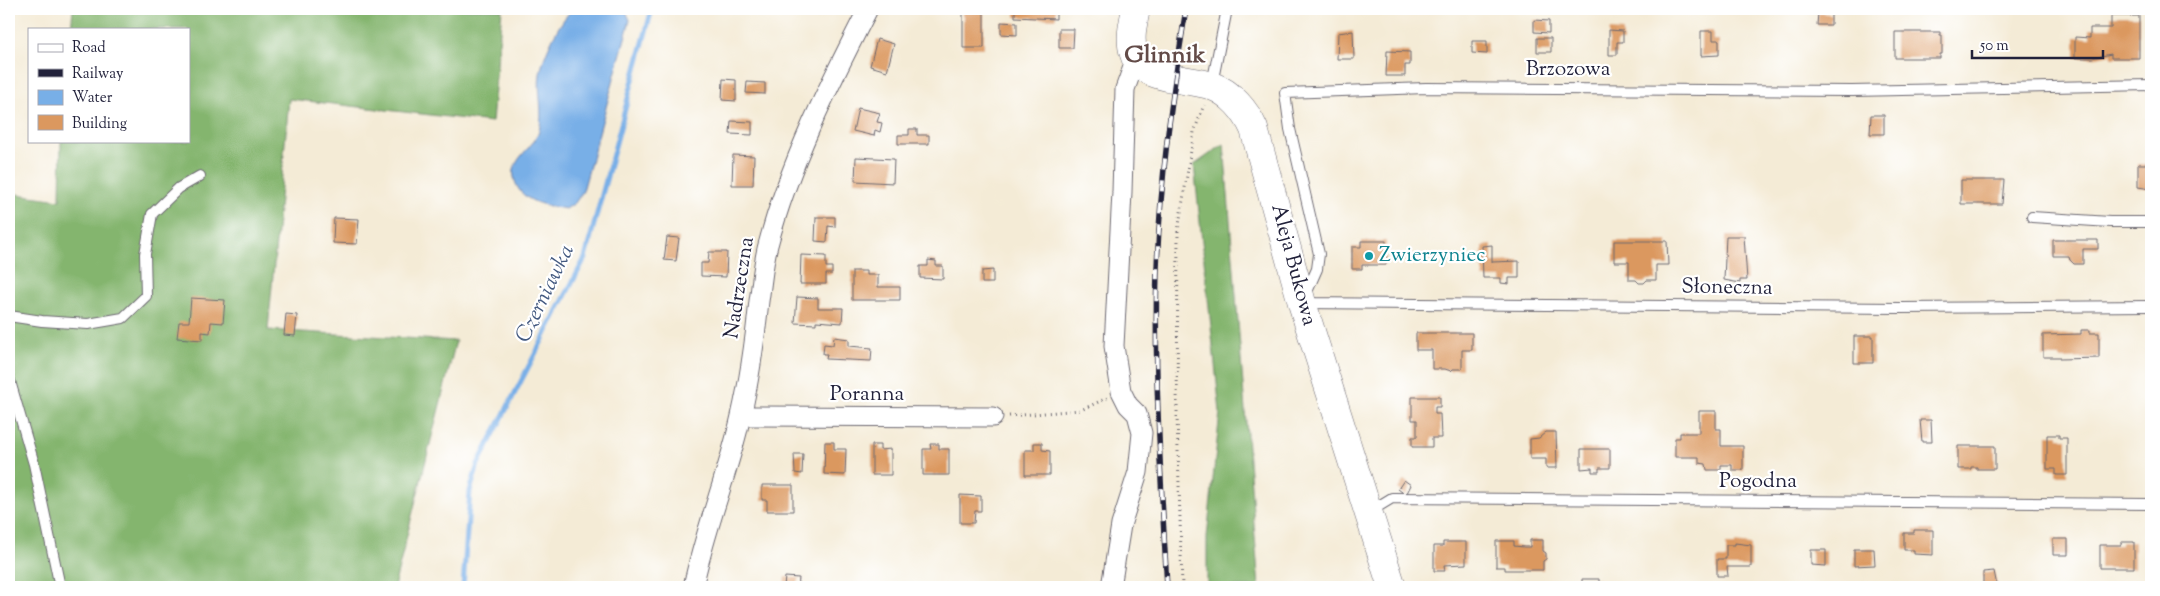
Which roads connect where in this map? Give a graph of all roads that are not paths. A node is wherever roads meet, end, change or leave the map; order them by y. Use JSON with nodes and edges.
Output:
{"nodes":[{"id":1,"x":868,"y":9,"type":"edge"},
{"id":2,"x":1136,"y":9,"type":"edge"},
{"id":3,"x":1227,"y":9,"type":"edge"},
{"id":4,"x":1136,"y":59,"type":"junction"},
{"id":5,"x":2151,"y":85,"type":"edge"},
{"id":6,"x":1212,"y":86,"type":"junction"},
{"id":7,"x":200,"y":176,"type":"dead end"},
{"id":8,"x":2032,"y":217,"type":"dead end"},
{"id":9,"x":2151,"y":222,"type":"edge"},
{"id":10,"x":1302,"y":303,"type":"junction"},
{"id":11,"x":2151,"y":306,"type":"edge"},
{"id":12,"x":9,"y":316,"type":"edge"},
{"id":13,"x":9,"y":378,"type":"edge"},
{"id":14,"x":741,"y":416,"type":"junction"},
{"id":15,"x":993,"y":417,"type":"road end"},
{"id":16,"x":2151,"y":504,"type":"edge"},
{"id":17,"x":1368,"y":512,"type":"junction"},
{"id":18,"x":60,"y":587,"type":"edge"},
{"id":19,"x":693,"y":587,"type":"edge"},
{"id":20,"x":1111,"y":587,"type":"edge"},
{"id":21,"x":1392,"y":587,"type":"edge"}],
"edges":[{"from":1,"to":14,"type":"street","name":"Nadrzeczna"},
{"from":2,"to":4,"type":"street"},
{"from":3,"to":6,"type":"lane"},
{"from":4,"to":6,"type":"street","name":"Aleja Bukowa"},
{"from":4,"to":20,"type":"street"},
{"from":5,"to":10,"type":"lane","name":"Brzozowa"},
{"from":6,"to":10,"type":"street","name":"Aleja Bukowa"},
{"from":7,"to":12,"type":"lane"},
{"from":8,"to":9,"type":"lane"},
{"from":10,"to":11,"type":"lane","name":"Słoneczna"},
{"from":10,"to":17,"type":"street","name":"Aleja Bukowa"},
{"from":13,"to":18,"type":"lane"},
{"from":14,"to":15,"type":"street","name":"Poranna"},
{"from":14,"to":19,"type":"street","name":"Nadrzeczna"},
{"from":16,"to":17,"type":"lane","name":"Pogodna"},
{"from":17,"to":21,"type":"street","name":"Aleja Bukowa"}]}
